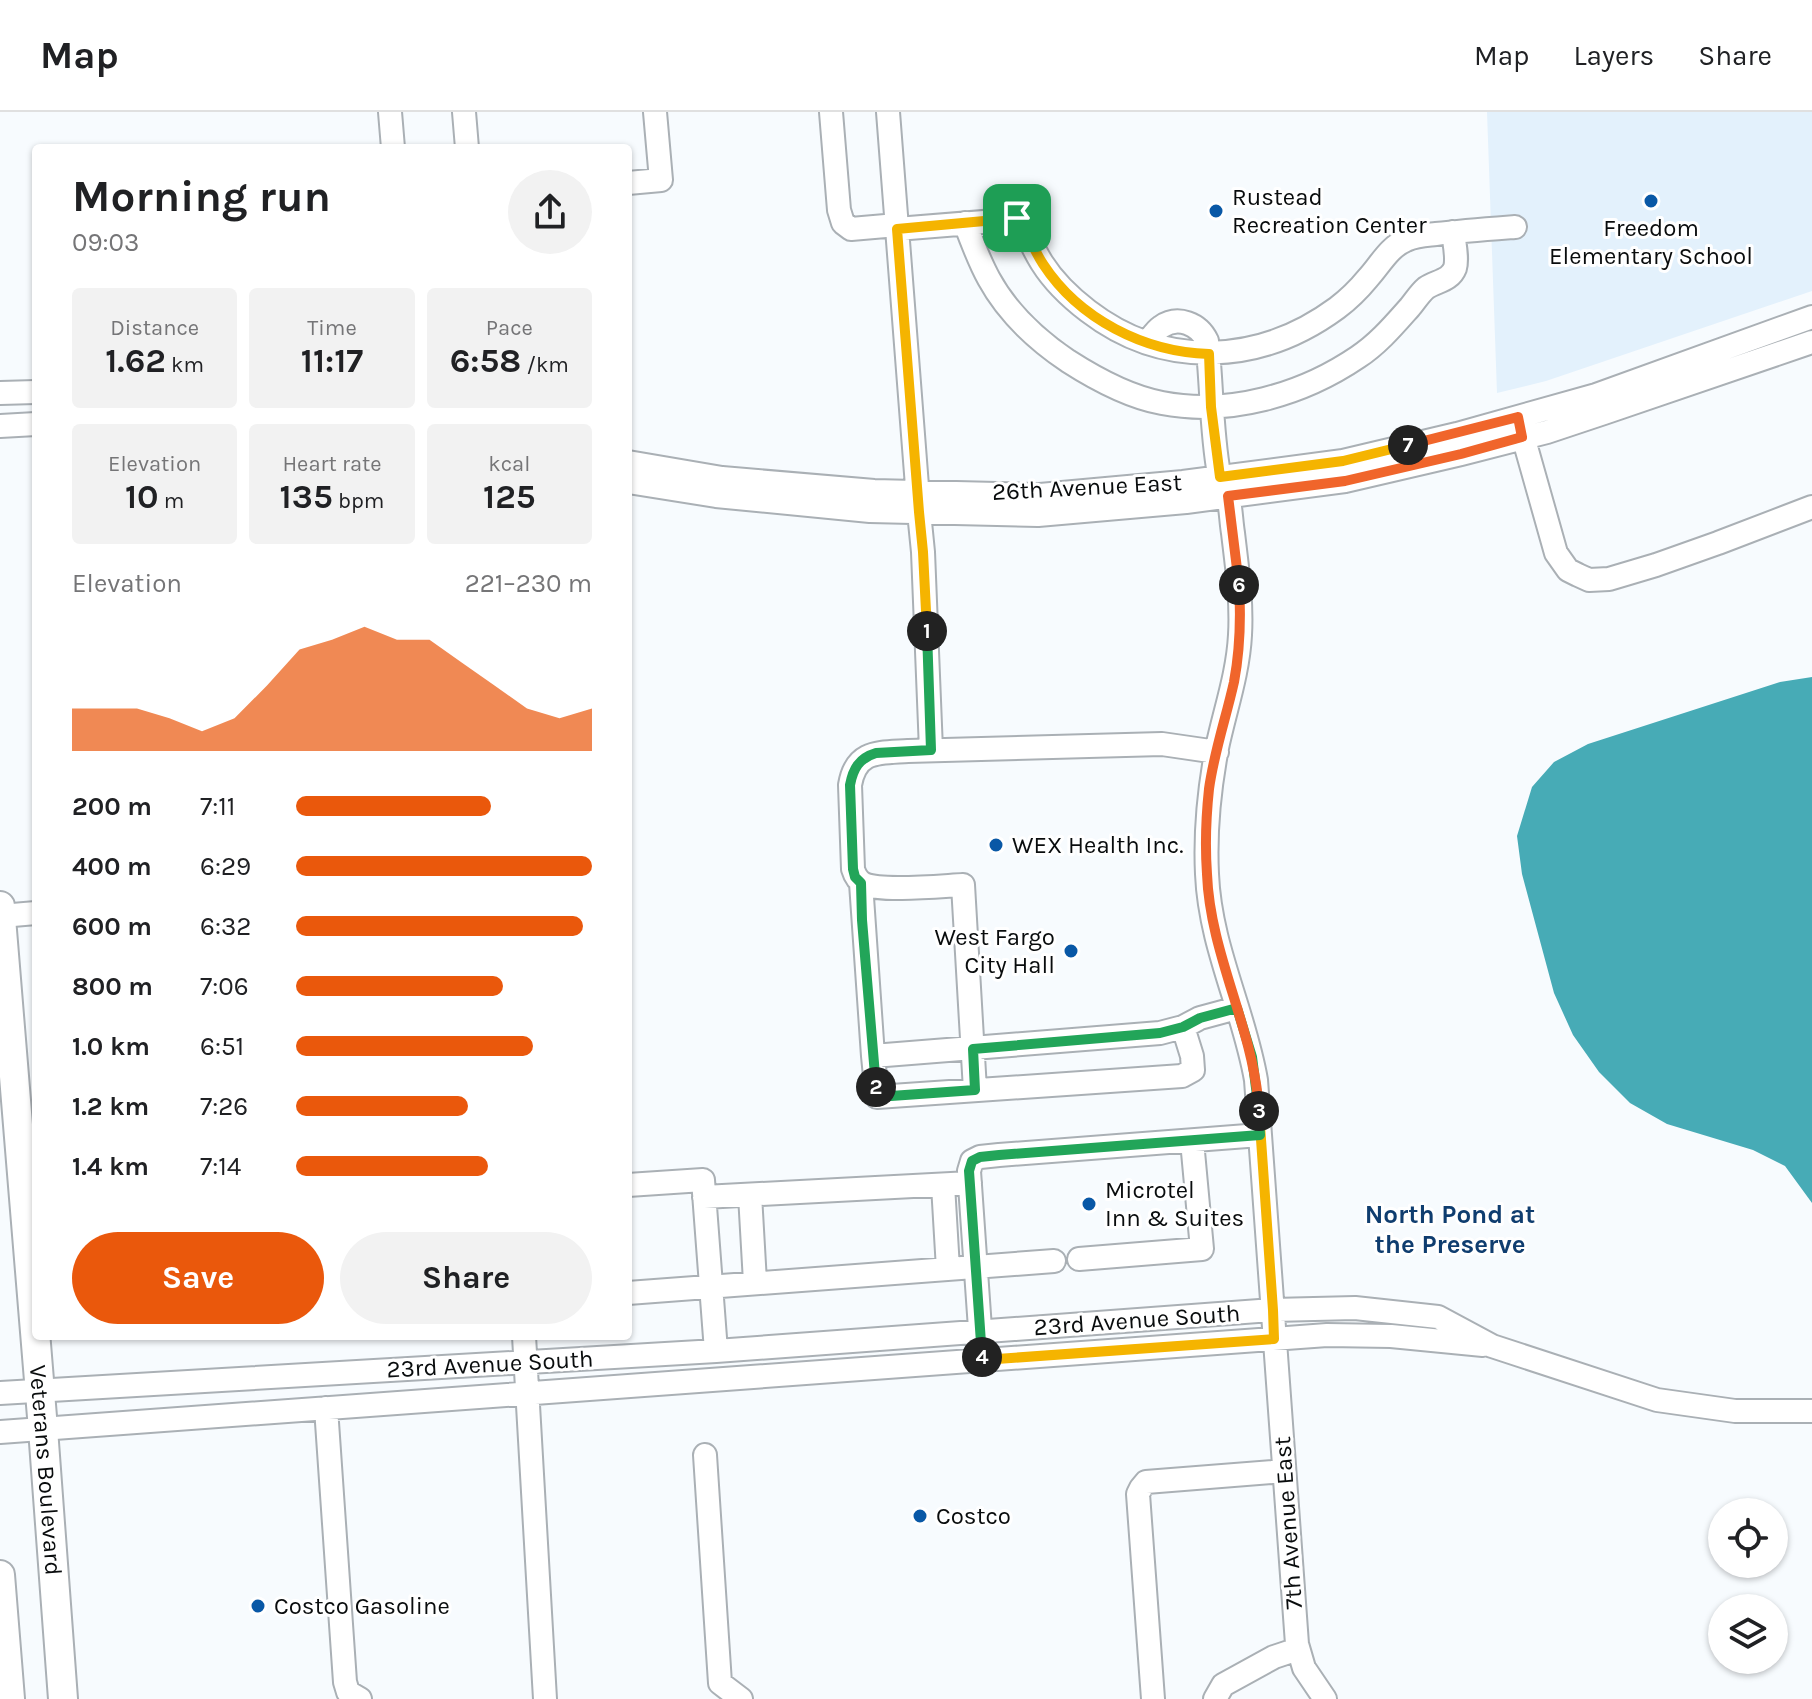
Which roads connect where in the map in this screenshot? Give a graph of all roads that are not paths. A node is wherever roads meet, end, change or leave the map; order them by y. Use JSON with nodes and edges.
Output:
{"nodes":[{"id":1,"x":390,"y":112,"type":"edge"},
{"id":2,"x":464,"y":112,"type":"edge"},
{"id":3,"x":655,"y":112,"type":"edge"},
{"id":4,"x":831,"y":112,"type":"edge"},
{"id":5,"x":888,"y":112,"type":"edge"},
{"id":6,"x":393,"y":144,"type":"edge"},
{"id":7,"x":467,"y":144,"type":"edge"},
{"id":8,"x":632,"y":183,"type":"edge"},
{"id":9,"x":965,"y":223,"type":"junction"},
{"id":10,"x":897,"y":227,"type":"junction"},
{"id":11,"x":1515,"y":227,"type":"dead end"},
{"id":12,"x":1453,"y":232,"type":"junction"},
{"id":13,"x":1812,"y":317,"type":"edge"},
{"id":14,"x":1812,"y":342,"type":"edge"},
{"id":15,"x":1209,"y":354,"type":"junction"},
{"id":16,"x":32,"y":392,"type":"edge"},
{"id":17,"x":0,"y":393,"type":"edge"},
{"id":18,"x":1211,"y":407,"type":"junction"},
{"id":19,"x":32,"y":424,"type":"edge"},
{"id":20,"x":0,"y":426,"type":"edge"},
{"id":21,"x":1520,"y":427,"type":"junction"},
{"id":22,"x":632,"y":463,"type":"edge"},
{"id":23,"x":632,"y":483,"type":"edge"},
{"id":24,"x":1224,"y":487,"type":"junction"},
{"id":25,"x":918,"y":502,"type":"junction"},
{"id":26,"x":1812,"y":507,"type":"edge"},
{"id":27,"x":931,"y":750,"type":"junction"},
{"id":28,"x":1217,"y":752,"type":"junction"},
{"id":29,"x":861,"y":883,"type":"junction"},
{"id":30,"x":0,"y":906,"type":"edge"},
{"id":31,"x":32,"y":913,"type":"edge"},
{"id":32,"x":1,"y":916,"type":"edge"},
{"id":33,"x":1237,"y":1008,"type":"junction"},
{"id":34,"x":1183,"y":1027,"type":"junction"},
{"id":35,"x":973,"y":1049,"type":"junction"},
{"id":36,"x":873,"y":1056,"type":"junction"},
{"id":37,"x":975,"y":1090,"type":"junction"},
{"id":38,"x":1260,"y":1135,"type":"junction"},
{"id":39,"x":1192,"y":1141,"type":"junction"},
{"id":40,"x":970,"y":1183,"type":"junction"},
{"id":41,"x":632,"y":1185,"type":"edge"},
{"id":42,"x":943,"y":1185,"type":"junction"},
{"id":43,"x":750,"y":1195,"type":"junction"},
{"id":44,"x":704,"y":1197,"type":"junction"},
{"id":45,"x":1079,"y":1259,"type":"dead end"},
{"id":46,"x":1054,"y":1261,"type":"dead end"},
{"id":47,"x":975,"y":1267,"type":"junction"},
{"id":48,"x":948,"y":1269,"type":"junction"},
{"id":49,"x":755,"y":1282,"type":"junction"},
{"id":50,"x":711,"y":1286,"type":"junction"},
{"id":51,"x":32,"y":1293,"type":"edge"},
{"id":52,"x":632,"y":1293,"type":"edge"},
{"id":53,"x":1273,"y":1310,"type":"junction"},
{"id":54,"x":979,"y":1332,"type":"junction"},
{"id":55,"x":1274,"y":1339,"type":"junction"},
{"id":56,"x":36,"y":1340,"type":"edge"},
{"id":57,"x":524,"y":1340,"type":"edge"},
{"id":58,"x":1492,"y":1346,"type":"junction"},
{"id":59,"x":716,"y":1351,"type":"junction"},
{"id":60,"x":983,"y":1360,"type":"junction"},
{"id":61,"x":525,"y":1362,"type":"junction"},
{"id":62,"x":40,"y":1390,"type":"junction"},
{"id":63,"x":0,"y":1393,"type":"edge"},
{"id":64,"x":527,"y":1394,"type":"junction"},
{"id":65,"x":326,"y":1408,"type":"junction"},
{"id":66,"x":1812,"y":1411,"type":"edge"},
{"id":67,"x":43,"y":1429,"type":"junction"},
{"id":68,"x":0,"y":1432,"type":"edge"},
{"id":69,"x":705,"y":1455,"type":"dead end"},
{"id":70,"x":1284,"y":1471,"type":"junction"},
{"id":71,"x":0,"y":1575,"type":"edge"},
{"id":72,"x":1298,"y":1649,"type":"junction"},
{"id":73,"x":10,"y":1699,"type":"edge"},
{"id":74,"x":63,"y":1699,"type":"edge"},
{"id":75,"x":360,"y":1699,"type":"edge"},
{"id":76,"x":545,"y":1699,"type":"edge"},
{"id":77,"x":741,"y":1699,"type":"edge"},
{"id":78,"x":1153,"y":1699,"type":"edge"},
{"id":79,"x":1215,"y":1699,"type":"edge"},
{"id":80,"x":1325,"y":1699,"type":"edge"}],
"edges":[{"from":1,"to":6,"type":"street"},
{"from":2,"to":7,"type":"street"},
{"from":3,"to":8,"type":"street"},
{"from":4,"to":10,"type":"street"},
{"from":5,"to":10,"type":"street"},
{"from":9,"to":10,"type":"street"},
{"from":9,"to":15,"type":"street"},
{"from":9,"to":18,"type":"street"},
{"from":10,"to":25,"type":"street"},
{"from":11,"to":12,"type":"street"},
{"from":12,"to":15,"type":"street"},
{"from":12,"to":18,"type":"street"},
{"from":13,"to":21,"type":"street","name":"26th Avenue East"},
{"from":14,"to":21,"type":"street","name":"26th Avenue East"},
{"from":15,"to":18,"type":"street","name":"7th Avenue East"},
{"from":16,"to":17,"type":"street"},
{"from":18,"to":24,"type":"street","name":"7th Avenue East"},
{"from":19,"to":20,"type":"street"},
{"from":21,"to":24,"type":"street","name":"26th Avenue East"},
{"from":21,"to":26,"type":"street"},
{"from":22,"to":25,"type":"street","name":"26th Avenue East"},
{"from":23,"to":25,"type":"street","name":"26th Avenue East"},
{"from":24,"to":25,"type":"street","name":"26th Avenue East"},
{"from":24,"to":28,"type":"street","name":"7th Avenue East"},
{"from":25,"to":27,"type":"street"},
{"from":27,"to":28,"type":"street"},
{"from":27,"to":29,"type":"street"},
{"from":28,"to":33,"type":"street","name":"7th Avenue East"},
{"from":29,"to":35,"type":"street"},
{"from":29,"to":36,"type":"street"},
{"from":30,"to":32,"type":"main road","name":"Veterans Boulevard"},
{"from":31,"to":32,"type":"street"},
{"from":32,"to":51,"type":"main road","name":"Veterans Boulevard"},
{"from":33,"to":34,"type":"street"},
{"from":33,"to":38,"type":"street","name":"7th Avenue East"},
{"from":34,"to":35,"type":"street"},
{"from":34,"to":37,"type":"street"},
{"from":35,"to":36,"type":"street"},
{"from":35,"to":37,"type":"street"},
{"from":36,"to":37,"type":"street"},
{"from":38,"to":39,"type":"street"},
{"from":38,"to":53,"type":"street","name":"7th Avenue East"},
{"from":39,"to":40,"type":"street"},
{"from":39,"to":45,"type":"street"},
{"from":40,"to":42,"type":"street"},
{"from":40,"to":47,"type":"street"},
{"from":41,"to":44,"type":"street"},
{"from":42,"to":43,"type":"street"},
{"from":42,"to":48,"type":"street"},
{"from":43,"to":44,"type":"street"},
{"from":43,"to":49,"type":"street"},
{"from":44,"to":50,"type":"street"},
{"from":46,"to":47,"type":"street"},
{"from":47,"to":48,"type":"street"},
{"from":47,"to":54,"type":"street"},
{"from":48,"to":49,"type":"street"},
{"from":49,"to":50,"type":"street"},
{"from":50,"to":52,"type":"street"},
{"from":50,"to":59,"type":"street"},
{"from":53,"to":54,"type":"street","name":"23rd Avenue South"},
{"from":53,"to":55,"type":"street","name":"7th Avenue East"},
{"from":53,"to":58,"type":"street","name":"23rd Avenue South"},
{"from":54,"to":59,"type":"street","name":"23rd Avenue South"},
{"from":54,"to":60,"type":"street"},
{"from":55,"to":58,"type":"street","name":"23rd Avenue South"},
{"from":55,"to":60,"type":"street","name":"23rd Avenue South"},
{"from":55,"to":70,"type":"street","name":"7th Avenue East"},
{"from":56,"to":62,"type":"main road","name":"Veterans Boulevard"},
{"from":57,"to":61,"type":"street"},
{"from":58,"to":66,"type":"street"},
{"from":59,"to":61,"type":"street","name":"23rd Avenue South"},
{"from":60,"to":64,"type":"street","name":"23rd Avenue South"},
{"from":61,"to":62,"type":"street","name":"23rd Avenue South"},
{"from":61,"to":64,"type":"street"},
{"from":62,"to":63,"type":"street","name":"23rd Avenue South"},
{"from":62,"to":67,"type":"main road","name":"Veterans Boulevard"},
{"from":64,"to":65,"type":"street","name":"23rd Avenue South"},
{"from":64,"to":76,"type":"street"},
{"from":65,"to":67,"type":"street","name":"23rd Avenue South"},
{"from":65,"to":75,"type":"street"},
{"from":67,"to":68,"type":"street","name":"23rd Avenue South"},
{"from":67,"to":74,"type":"main road","name":"Veterans Boulevard"},
{"from":69,"to":77,"type":"street"},
{"from":70,"to":72,"type":"street","name":"7th Avenue East"},
{"from":70,"to":78,"type":"street"},
{"from":71,"to":73,"type":"main road"},
{"from":72,"to":79,"type":"street"},
{"from":72,"to":80,"type":"street","name":"7th Avenue East"}]}
